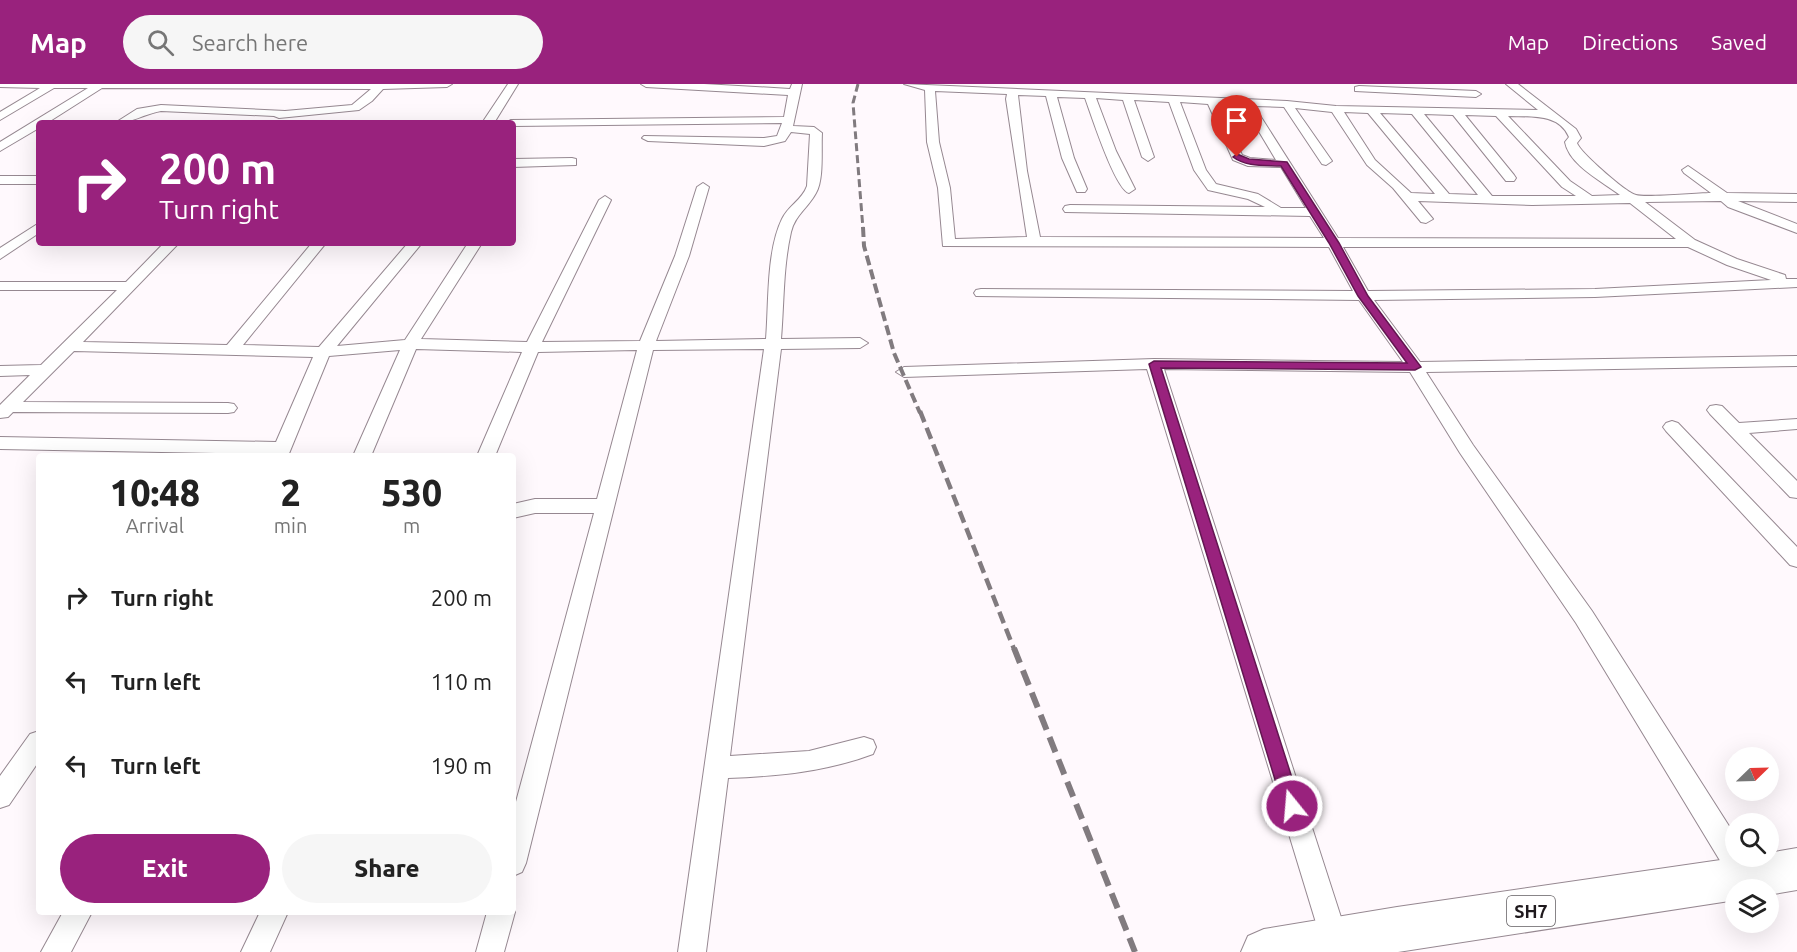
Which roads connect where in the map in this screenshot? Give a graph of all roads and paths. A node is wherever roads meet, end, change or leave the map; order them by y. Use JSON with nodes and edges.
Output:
{"nodes":[{"id":1,"x":0,"y":84,"type":"edge"},
{"id":2,"x":53,"y":84,"type":"edge"},
{"id":3,"x":136,"y":84,"type":"edge"},
{"id":4,"x":380,"y":84,"type":"edge"},
{"id":5,"x":444,"y":84,"type":"edge"},
{"id":6,"x":513,"y":84,"type":"edge"},
{"id":7,"x":646,"y":84,"type":"edge"},
{"id":8,"x":909,"y":84,"type":"edge"},
{"id":9,"x":1177,"y":84,"type":"edge"},
{"id":10,"x":1511,"y":84,"type":"edge"},
{"id":11,"x":100,"y":85,"type":"edge"},
{"id":12,"x":211,"y":85,"type":"edge"},
{"id":13,"x":1358,"y":86,"type":"edge"},
{"id":14,"x":795,"y":88,"type":"edge"},
{"id":15,"x":930,"y":88,"type":"junction"},
{"id":16,"x":1026,"y":88,"type":"edge"},
{"id":17,"x":1065,"y":89,"type":"edge"},
{"id":18,"x":1013,"y":92,"type":"junction"},
{"id":19,"x":1051,"y":93,"type":"junction"},
{"id":20,"x":1476,"y":94,"type":"dead end"},
{"id":21,"x":1089,"y":95,"type":"junction"},
{"id":22,"x":1127,"y":96,"type":"junction"},
{"id":23,"x":1175,"y":99,"type":"junction"},
{"id":24,"x":1212,"y":101,"type":"junction"},
{"id":25,"x":1246,"y":102,"type":"junction"},
{"id":26,"x":290,"y":103,"type":"edge"},
{"id":27,"x":21,"y":104,"type":"junction"},
{"id":28,"x":1287,"y":104,"type":"junction"},
{"id":29,"x":0,"y":107,"type":"edge"},
{"id":30,"x":1336,"y":109,"type":"junction"},
{"id":31,"x":1368,"y":110,"type":"junction"},
{"id":32,"x":1415,"y":111,"type":"junction"},
{"id":33,"x":1457,"y":112,"type":"junction"},
{"id":34,"x":1499,"y":113,"type":"junction"},
{"id":35,"x":1549,"y":114,"type":"junction"},
{"id":36,"x":0,"y":117,"type":"edge"},
{"id":37,"x":44,"y":120,"type":"edge"},
{"id":38,"x":126,"y":120,"type":"edge"},
{"id":39,"x":490,"y":120,"type":"edge"},
{"id":40,"x":516,"y":123,"type":"edge"},
{"id":41,"x":36,"y":125,"type":"edge"},
{"id":42,"x":787,"y":125,"type":"junction"},
{"id":43,"x":648,"y":138,"type":"dead end"},
{"id":44,"x":0,"y":147,"type":"edge"},
{"id":45,"x":1148,"y":157,"type":"dead end"},
{"id":46,"x":1326,"y":161,"type":"dead end"},
{"id":47,"x":572,"y":162,"type":"dead end"},
{"id":48,"x":516,"y":163,"type":"edge"},
{"id":49,"x":1284,"y":164,"type":"junction"},
{"id":50,"x":1688,"y":170,"type":"dead end"},
{"id":51,"x":36,"y":178,"type":"edge"},
{"id":52,"x":1510,"y":178,"type":"dead end"},
{"id":53,"x":0,"y":180,"type":"edge"},
{"id":54,"x":704,"y":187,"type":"dead end"},
{"id":55,"x":1081,"y":189,"type":"dead end"},
{"id":56,"x":1129,"y":189,"type":"dead end"},
{"id":57,"x":1409,"y":197,"type":"junction"},
{"id":58,"x":1723,"y":197,"type":"junction"},
{"id":59,"x":1445,"y":198,"type":"junction"},
{"id":60,"x":1797,"y":198,"type":"edge"},
{"id":61,"x":1488,"y":199,"type":"junction"},
{"id":62,"x":1635,"y":199,"type":"junction"},
{"id":63,"x":605,"y":200,"type":"dead end"},
{"id":64,"x":1590,"y":200,"type":"junction"},
{"id":65,"x":1070,"y":209,"type":"dead end"},
{"id":66,"x":1277,"y":211,"type":"junction"},
{"id":67,"x":1314,"y":212,"type":"junction"},
{"id":68,"x":1426,"y":219,"type":"dead end"},
{"id":69,"x":36,"y":229,"type":"edge"},
{"id":70,"x":1797,"y":229,"type":"edge"},
{"id":71,"x":1034,"y":240,"type":"junction"},
{"id":72,"x":1334,"y":243,"type":"junction"},
{"id":73,"x":1690,"y":243,"type":"junction"},
{"id":74,"x":169,"y":246,"type":"edge"},
{"id":75,"x":317,"y":246,"type":"edge"},
{"id":76,"x":412,"y":246,"type":"edge"},
{"id":77,"x":473,"y":246,"type":"edge"},
{"id":78,"x":0,"y":255,"type":"edge"},
{"id":79,"x":1795,"y":283,"type":"edge"},
{"id":80,"x":0,"y":286,"type":"edge"},
{"id":81,"x":129,"y":286,"type":"junction"},
{"id":82,"x":981,"y":292,"type":"dead end"},
{"id":83,"x":1363,"y":296,"type":"junction"},
{"id":84,"x":860,"y":343,"type":"dead end"},
{"id":85,"x":410,"y":344,"type":"junction"},
{"id":86,"x":773,"y":345,"type":"junction"},
{"id":87,"x":70,"y":346,"type":"junction"},
{"id":88,"x":532,"y":347,"type":"junction"},
{"id":89,"x":646,"y":347,"type":"junction"},
{"id":90,"x":231,"y":350,"type":"junction"},
{"id":91,"x":323,"y":352,"type":"junction"},
{"id":92,"x":1797,"y":361,"type":"edge"},
{"id":93,"x":1154,"y":364,"type":"junction"},
{"id":94,"x":1415,"y":367,"type":"junction"},
{"id":95,"x":45,"y":370,"type":"junction"},
{"id":96,"x":0,"y":371,"type":"edge"},
{"id":97,"x":904,"y":372,"type":"dead end"},
{"id":98,"x":228,"y":408,"type":"dead end"},
{"id":99,"x":1716,"y":410,"type":"dead end"},
{"id":100,"x":4,"y":411,"type":"edge"},
{"id":101,"x":1797,"y":423,"type":"edge"},
{"id":102,"x":1672,"y":427,"type":"dead end"},
{"id":103,"x":1735,"y":429,"type":"junction"},
{"id":104,"x":0,"y":443,"type":"edge"},
{"id":105,"x":280,"y":452,"type":"edge"},
{"id":106,"x":363,"y":453,"type":"edge"},
{"id":107,"x":487,"y":453,"type":"edge"},
{"id":108,"x":1797,"y":492,"type":"edge"},
{"id":109,"x":604,"y":506,"type":"junction"},
{"id":110,"x":516,"y":510,"type":"edge"},
{"id":111,"x":1797,"y":560,"type":"edge"},
{"id":112,"x":36,"y":745,"type":"edge"},
{"id":113,"x":864,"y":747,"type":"dead end"},
{"id":114,"x":715,"y":768,"type":"junction"},
{"id":115,"x":0,"y":797,"type":"edge"},
{"id":116,"x":516,"y":851,"type":"edge"},
{"id":117,"x":1797,"y":869,"type":"edge"},
{"id":118,"x":1746,"y":878,"type":"junction"},
{"id":119,"x":76,"y":915,"type":"edge"},
{"id":120,"x":273,"y":915,"type":"edge"},
{"id":121,"x":500,"y":915,"type":"edge"},
{"id":122,"x":1302,"y":947,"type":"edge"},
{"id":123,"x":55,"y":952,"type":"edge"},
{"id":124,"x":255,"y":952,"type":"edge"},
{"id":125,"x":490,"y":952,"type":"edge"},
{"id":126,"x":692,"y":952,"type":"edge"}],
"edges":[{"from":1,"to":2,"type":"street"},
{"from":2,"to":11,"type":"street"},
{"from":2,"to":27,"type":"street"},
{"from":3,"to":11,"type":"street"},
{"from":3,"to":12,"type":"street"},
{"from":4,"to":5,"type":"street"},
{"from":4,"to":26,"type":"street"},
{"from":4,"to":26,"type":"street"},
{"from":6,"to":39,"type":"street"},
{"from":7,"to":14,"type":"street"},
{"from":8,"to":15,"type":"street"},
{"from":9,"to":23,"type":"street"},
{"from":10,"to":35,"type":"street"},
{"from":11,"to":37,"type":"street"},
{"from":12,"to":26,"type":"street"},
{"from":13,"to":20,"type":"street"},
{"from":13,"to":31,"type":"street"},
{"from":14,"to":42,"type":"street"},
{"from":15,"to":18,"type":"street"},
{"from":15,"to":71,"type":"street"},
{"from":16,"to":18,"type":"street"},
{"from":16,"to":19,"type":"street"},
{"from":17,"to":19,"type":"street"},
{"from":17,"to":21,"type":"street"},
{"from":18,"to":71,"type":"street"},
{"from":19,"to":55,"type":"street"},
{"from":21,"to":22,"type":"street"},
{"from":21,"to":56,"type":"street"},
{"from":22,"to":23,"type":"street"},
{"from":22,"to":45,"type":"street"},
{"from":23,"to":24,"type":"street"},
{"from":23,"to":66,"type":"street"},
{"from":24,"to":25,"type":"street"},
{"from":24,"to":49,"type":"street"},
{"from":25,"to":28,"type":"street"},
{"from":25,"to":49,"type":"street"},
{"from":26,"to":38,"type":"street"},
{"from":27,"to":29,"type":"street"},
{"from":27,"to":36,"type":"street"},
{"from":28,"to":30,"type":"street"},
{"from":28,"to":46,"type":"street"},
{"from":30,"to":31,"type":"street"},
{"from":30,"to":57,"type":"street"},
{"from":31,"to":32,"type":"street"},
{"from":31,"to":59,"type":"street"},
{"from":32,"to":33,"type":"street"},
{"from":32,"to":61,"type":"street"},
{"from":33,"to":34,"type":"street"},
{"from":33,"to":52,"type":"street"},
{"from":34,"to":35,"type":"street"},
{"from":34,"to":64,"type":"street"},
{"from":35,"to":62,"type":"street"},
{"from":40,"to":42,"type":"street"},
{"from":41,"to":44,"type":"street"},
{"from":42,"to":43,"type":"street"},
{"from":42,"to":86,"type":"street"},
{"from":47,"to":48,"type":"street"},
{"from":49,"to":67,"type":"street"},
{"from":50,"to":58,"type":"street"},
{"from":51,"to":53,"type":"street"},
{"from":54,"to":89,"type":"street"},
{"from":57,"to":59,"type":"street"},
{"from":57,"to":68,"type":"street"},
{"from":58,"to":60,"type":"street"},
{"from":58,"to":62,"type":"street"},
{"from":58,"to":70,"type":"street"},
{"from":59,"to":61,"type":"street"},
{"from":61,"to":64,"type":"street"},
{"from":62,"to":64,"type":"street"},
{"from":62,"to":73,"type":"street"},
{"from":63,"to":88,"type":"street"},
{"from":65,"to":66,"type":"street"},
{"from":66,"to":67,"type":"street"},
{"from":67,"to":72,"type":"street"},
{"from":69,"to":78,"type":"street"},
{"from":71,"to":72,"type":"street"},
{"from":72,"to":73,"type":"street"},
{"from":72,"to":83,"type":"street"},
{"from":73,"to":79,"type":"street"},
{"from":74,"to":81,"type":"street"},
{"from":75,"to":90,"type":"street"},
{"from":76,"to":91,"type":"street"},
{"from":77,"to":85,"type":"street"},
{"from":79,"to":83,"type":"street"},
{"from":80,"to":81,"type":"street"},
{"from":81,"to":87,"type":"street"},
{"from":82,"to":83,"type":"street"},
{"from":83,"to":94,"type":"street"},
{"from":84,"to":86,"type":"street"},
{"from":85,"to":88,"type":"street"},
{"from":85,"to":91,"type":"street"},
{"from":85,"to":106,"type":"street"},
{"from":86,"to":89,"type":"street"},
{"from":86,"to":114,"type":"street"},
{"from":87,"to":90,"type":"street"},
{"from":87,"to":95,"type":"street"},
{"from":88,"to":89,"type":"street"},
{"from":88,"to":107,"type":"street"},
{"from":89,"to":109,"type":"street"},
{"from":90,"to":91,"type":"street"},
{"from":91,"to":105,"type":"street"},
{"from":92,"to":94,"type":"street"},
{"from":93,"to":94,"type":"street"},
{"from":93,"to":97,"type":"street"},
{"from":93,"to":122,"type":"street"},
{"from":94,"to":118,"type":"street"},
{"from":95,"to":96,"type":"street"},
{"from":95,"to":100,"type":"street"},
{"from":98,"to":100,"type":"street"},
{"from":99,"to":103,"type":"street"},
{"from":101,"to":103,"type":"street"},
{"from":102,"to":111,"type":"street"},
{"from":103,"to":108,"type":"street"},
{"from":104,"to":105,"type":"street"},
{"from":109,"to":110,"type":"street"},
{"from":109,"to":116,"type":"street"},
{"from":112,"to":115,"type":"street"},
{"from":113,"to":114,"type":"street"},
{"from":114,"to":126,"type":"street"},
{"from":117,"to":118,"type":"main road","number":"SH7"},
{"from":118,"to":122,"type":"main road","number":"SH7"},
{"from":119,"to":123,"type":"street"},
{"from":120,"to":124,"type":"street"},
{"from":121,"to":125,"type":"street"}]}
